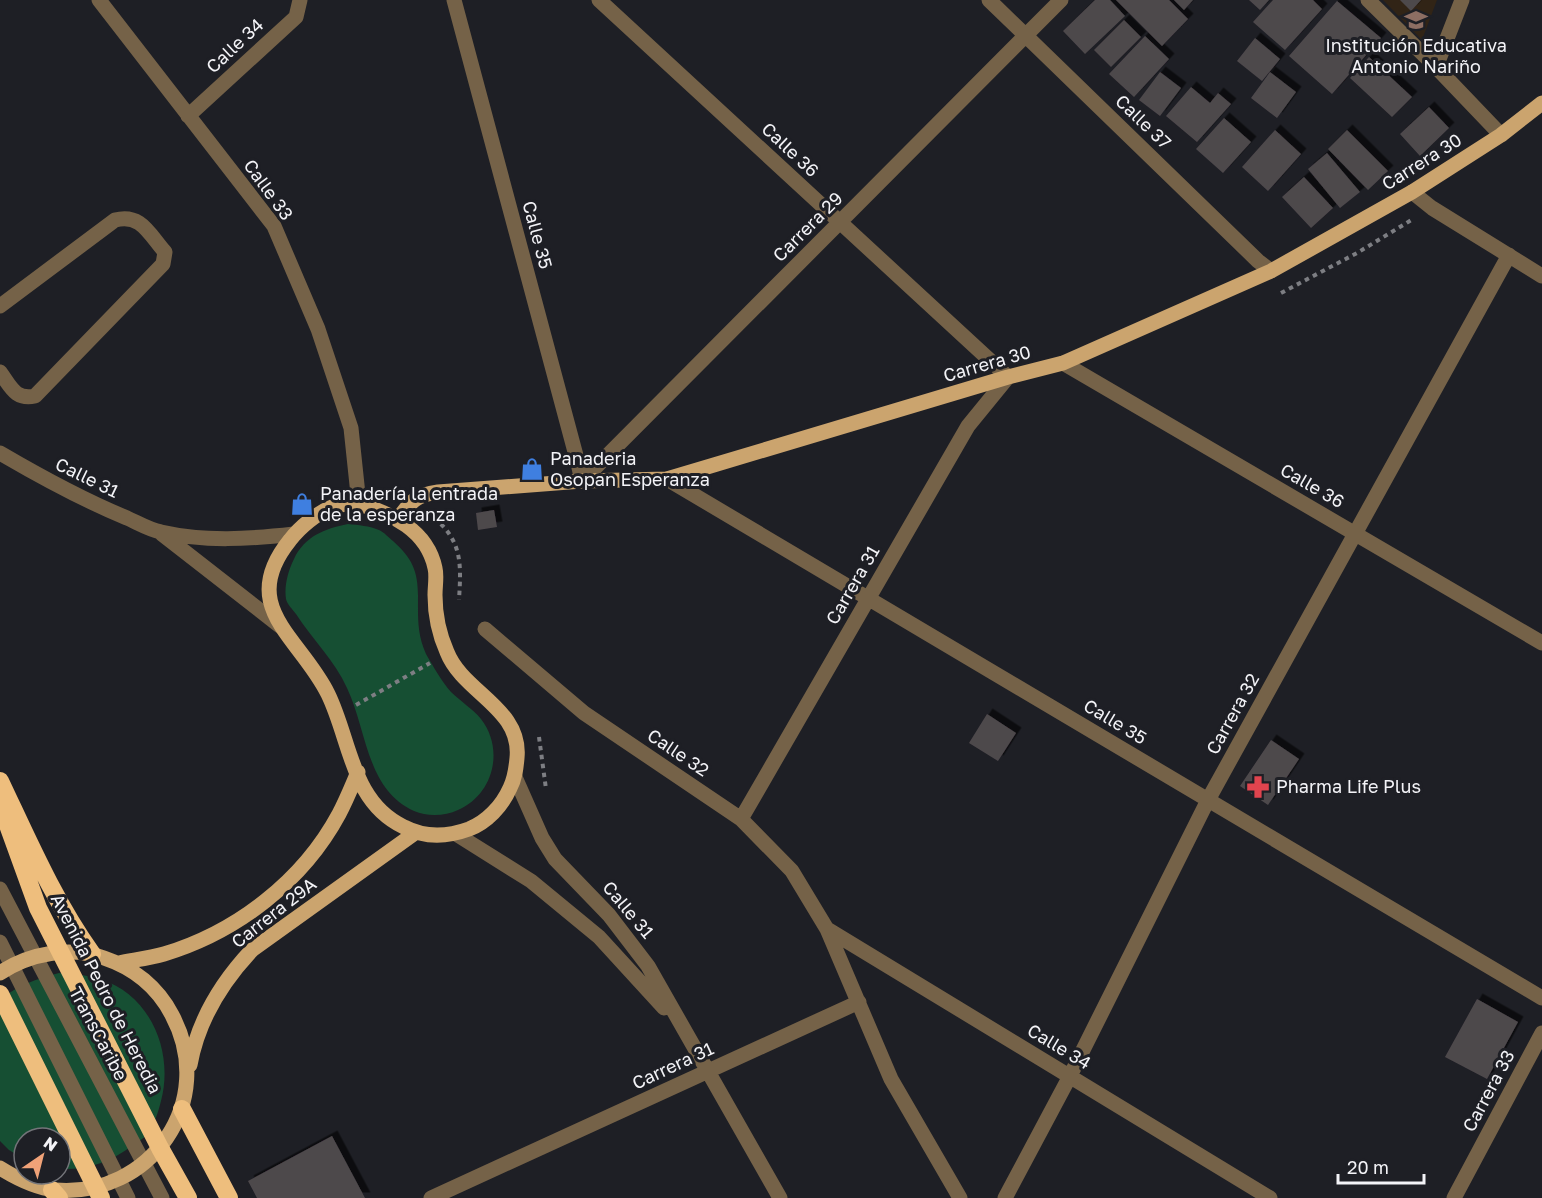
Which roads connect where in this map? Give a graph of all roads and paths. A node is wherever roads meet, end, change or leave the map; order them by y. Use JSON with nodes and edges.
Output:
{"nodes":[{"id":1,"x":99,"y":0,"type":"edge"},
{"id":2,"x":300,"y":0,"type":"edge"},
{"id":3,"x":454,"y":0,"type":"edge"},
{"id":4,"x":599,"y":0,"type":"edge"},
{"id":5,"x":989,"y":0,"type":"edge"},
{"id":6,"x":1061,"y":0,"type":"edge"},
{"id":7,"x":1368,"y":0,"type":"edge"},
{"id":8,"x":1462,"y":0,"type":"edge"},
{"id":9,"x":1025,"y":36,"type":"junction"},
{"id":10,"x":1436,"y":67,"type":"junction"},
{"id":11,"x":1542,"y":103,"type":"edge"},
{"id":12,"x":188,"y":116,"type":"junction"},
{"id":13,"x":1501,"y":135,"type":"junction"},
{"id":14,"x":1412,"y":192,"type":"junction"},
{"id":15,"x":1432,"y":208,"type":"junction"},
{"id":16,"x":840,"y":223,"type":"junction"},
{"id":17,"x":1509,"y":255,"type":"junction"},
{"id":18,"x":1271,"y":271,"type":"junction"},
{"id":19,"x":1542,"y":276,"type":"edge"},
{"id":20,"x":1276,"y":295,"type":"dead end"},
{"id":21,"x":0,"y":306,"type":"edge"},
{"id":22,"x":1063,"y":363,"type":"junction"},
{"id":23,"x":0,"y":372,"type":"edge"},
{"id":24,"x":1008,"y":377,"type":"junction"},
{"id":25,"x":0,"y":453,"type":"edge"},
{"id":26,"x":667,"y":479,"type":"junction"},
{"id":27,"x":582,"y":481,"type":"junction"},
{"id":28,"x":359,"y":504,"type":"junction"},
{"id":29,"x":426,"y":512,"type":"dead end"},
{"id":30,"x":398,"y":519,"type":"junction"},
{"id":31,"x":160,"y":532,"type":"junction"},
{"id":32,"x":1355,"y":533,"type":"junction"},
{"id":33,"x":294,"y":534,"type":"junction"},
{"id":34,"x":867,"y":598,"type":"junction"},
{"id":35,"x":459,"y":607,"type":"dead end"},
{"id":36,"x":280,"y":626,"type":"junction"},
{"id":37,"x":485,"y":629,"type":"dead end"},
{"id":38,"x":1542,"y":643,"type":"edge"},
{"id":39,"x":447,"y":654,"type":"junction"},
{"id":40,"x":337,"y":716,"type":"junction"},
{"id":41,"x":537,"y":734,"type":"dead end"},
{"id":42,"x":358,"y":772,"type":"junction"},
{"id":43,"x":515,"y":777,"type":"junction"},
{"id":44,"x":0,"y":781,"type":"edge"},
{"id":45,"x":547,"y":793,"type":"dead end"},
{"id":46,"x":1208,"y":800,"type":"junction"},
{"id":47,"x":0,"y":803,"type":"edge"},
{"id":48,"x":741,"y":819,"type":"junction"},
{"id":49,"x":415,"y":833,"type":"junction"},
{"id":50,"x":456,"y":834,"type":"junction"},
{"id":51,"x":0,"y":889,"type":"edge"},
{"id":52,"x":827,"y":929,"type":"junction"},
{"id":53,"x":0,"y":942,"type":"edge"},
{"id":54,"x":61,"y":952,"type":"junction"},
{"id":55,"x":92,"y":954,"type":"junction"},
{"id":56,"x":35,"y":956,"type":"junction"},
{"id":57,"x":119,"y":963,"type":"junction"},
{"id":58,"x":6,"y":969,"type":"edge"},
{"id":59,"x":0,"y":994,"type":"edge"},
{"id":60,"x":1542,"y":998,"type":"edge"},
{"id":61,"x":859,"y":1002,"type":"junction"},
{"id":62,"x":1542,"y":1033,"type":"edge"},
{"id":63,"x":708,"y":1071,"type":"junction"},
{"id":64,"x":1070,"y":1076,"type":"junction"},
{"id":65,"x":187,"y":1088,"type":"junction"},
{"id":66,"x":182,"y":1109,"type":"junction"},
{"id":67,"x":160,"y":1148,"type":"junction"},
{"id":68,"x":144,"y":1164,"type":"junction"},
{"id":69,"x":119,"y":1180,"type":"junction"},
{"id":70,"x":36,"y":1186,"type":"edge"},
{"id":71,"x":99,"y":1193,"type":"edge"},
{"id":72,"x":56,"y":1194,"type":"edge"},
{"id":73,"x":128,"y":1198,"type":"edge"},
{"id":74,"x":162,"y":1198,"type":"edge"},
{"id":75,"x":188,"y":1198,"type":"edge"},
{"id":76,"x":229,"y":1198,"type":"edge"},
{"id":77,"x":430,"y":1198,"type":"edge"},
{"id":78,"x":780,"y":1198,"type":"edge"},
{"id":79,"x":960,"y":1198,"type":"edge"},
{"id":80,"x":1005,"y":1198,"type":"edge"},
{"id":81,"x":1270,"y":1198,"type":"edge"},
{"id":82,"x":1454,"y":1198,"type":"edge"}],
"edges":[{"from":1,"to":12,"type":"street","name":"Calle 33"},
{"from":2,"to":12,"type":"street","name":"Calle 34"},
{"from":3,"to":27,"type":"street","name":"Calle 35"},
{"from":4,"to":16,"type":"street","name":"Calle 36"},
{"from":5,"to":9,"type":"street","name":"Calle 37"},
{"from":6,"to":9,"type":"street","name":"Carrera 29"},
{"from":7,"to":10,"type":"street"},
{"from":8,"to":10,"type":"street"},
{"from":9,"to":16,"type":"street","name":"Carrera 29"},
{"from":9,"to":18,"type":"street","name":"Calle 37"},
{"from":10,"to":13,"type":"street"},
{"from":11,"to":13,"type":"main road","name":"Carrera 30"},
{"from":12,"to":28,"type":"street","name":"Calle 33"},
{"from":13,"to":14,"type":"main road","name":"Carrera 30"},
{"from":14,"to":15,"type":"street"},
{"from":14,"to":18,"type":"main road","name":"Carrera 30"},
{"from":15,"to":17,"type":"street"},
{"from":15,"to":20,"type":"path"},
{"from":16,"to":24,"type":"street","name":"Calle 36"},
{"from":16,"to":27,"type":"street","name":"Carrera 29"},
{"from":17,"to":19,"type":"street"},
{"from":17,"to":32,"type":"street","name":"Carrera 32"},
{"from":18,"to":22,"type":"main road","name":"Carrera 30"},
{"from":21,"to":23,"type":"street"},
{"from":22,"to":24,"type":"main road","name":"Carrera 30"},
{"from":22,"to":32,"type":"street","name":"Calle 36"},
{"from":24,"to":26,"type":"main road","name":"Carrera 30"},
{"from":24,"to":34,"type":"street","name":"Carrera 31"},
{"from":25,"to":31,"type":"street","name":"Calle 31"},
{"from":26,"to":27,"type":"main road","name":"Carrera 30"},
{"from":26,"to":34,"type":"street","name":"Calle 35"},
{"from":27,"to":30,"type":"main road","name":"Carrera 30"},
{"from":28,"to":30,"type":"main road"},
{"from":28,"to":33,"type":"main road"},
{"from":29,"to":35,"type":"path"},
{"from":30,"to":39,"type":"main road"},
{"from":31,"to":33,"type":"street","name":"Calle 31"},
{"from":31,"to":36,"type":"street","name":"Calle 31"},
{"from":32,"to":38,"type":"street","name":"Calle 36"},
{"from":32,"to":46,"type":"street","name":"Carrera 32"},
{"from":33,"to":36,"type":"main road"},
{"from":34,"to":46,"type":"street","name":"Calle 35"},
{"from":34,"to":48,"type":"street","name":"Carrera 31"},
{"from":36,"to":40,"type":"main road"},
{"from":37,"to":48,"type":"street","name":"Calle 32"},
{"from":39,"to":40,"type":"path"},
{"from":39,"to":43,"type":"main road"},
{"from":40,"to":42,"type":"main road"},
{"from":41,"to":45,"type":"path"},
{"from":42,"to":49,"type":"main road"},
{"from":42,"to":57,"type":"main road","name":"Carrera 29A"},
{"from":43,"to":50,"type":"main road"},
{"from":43,"to":63,"type":"street","name":"Calle 31"},
{"from":44,"to":55,"type":"highway"},
{"from":46,"to":60,"type":"street","name":"Calle 35"},
{"from":46,"to":64,"type":"street","name":"Carrera 32"},
{"from":47,"to":54,"type":"highway","name":"Avenida Pedro de Heredia"},
{"from":48,"to":52,"type":"street","name":"Calle 32"},
{"from":49,"to":50,"type":"main road"},
{"from":49,"to":65,"type":"main road","name":"Carrera 29A"},
{"from":50,"to":63,"type":"street","name":"Calle 31"},
{"from":51,"to":56,"type":"street","name":"TransCaribe"},
{"from":52,"to":61,"type":"street"},
{"from":52,"to":64,"type":"street","name":"Calle 34"},
{"from":53,"to":58,"type":"street"},
{"from":54,"to":55,"type":"main road"},
{"from":54,"to":56,"type":"main road"},
{"from":54,"to":67,"type":"highway","name":"Avenida Pedro de Heredia"},
{"from":55,"to":57,"type":"main road"},
{"from":56,"to":58,"type":"main road"},
{"from":56,"to":68,"type":"street","name":"TransCaribe"},
{"from":57,"to":65,"type":"main road"},
{"from":58,"to":69,"type":"street"},
{"from":59,"to":71,"type":"highway"},
{"from":61,"to":63,"type":"street","name":"Carrera 31"},
{"from":61,"to":79,"type":"street"},
{"from":62,"to":82,"type":"street","name":"Carrera 33"},
{"from":63,"to":77,"type":"street","name":"Carrera 31"},
{"from":63,"to":78,"type":"street","name":"Calle 31"},
{"from":64,"to":80,"type":"street","name":"Carrera 32"},
{"from":64,"to":81,"type":"street","name":"Calle 34"},
{"from":65,"to":66,"type":"main road"},
{"from":66,"to":67,"type":"main road"},
{"from":66,"to":76,"type":"highway"},
{"from":67,"to":68,"type":"main road"},
{"from":67,"to":75,"type":"highway","name":"Avenida Pedro de Heredia"},
{"from":68,"to":69,"type":"main road"},
{"from":68,"to":74,"type":"street","name":"TransCaribe"},
{"from":69,"to":71,"type":"main road"},
{"from":69,"to":73,"type":"street"},
{"from":70,"to":72,"type":"main road"},
{"from":71,"to":72,"type":"main road"}]}
